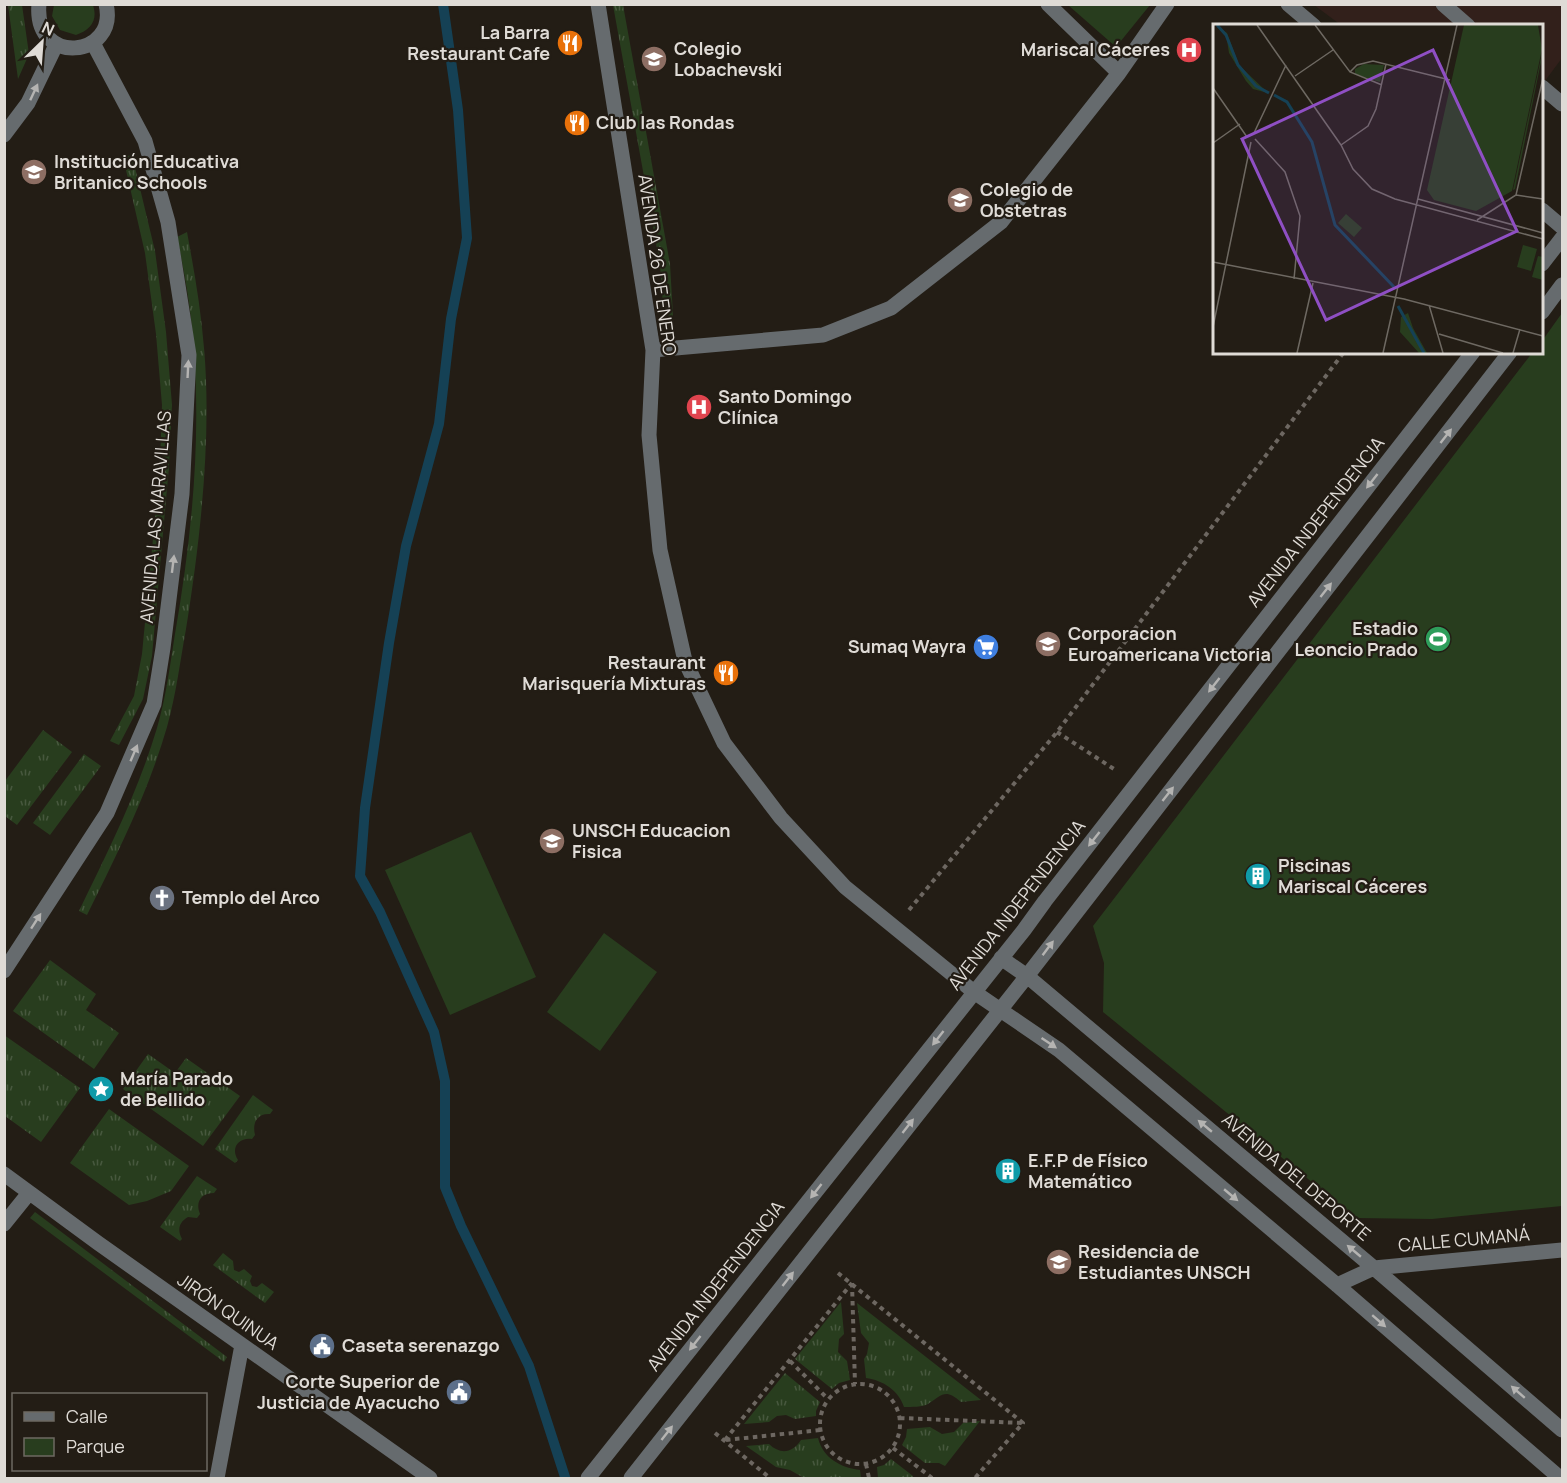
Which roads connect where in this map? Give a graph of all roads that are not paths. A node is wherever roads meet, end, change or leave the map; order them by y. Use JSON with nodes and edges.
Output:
{"nodes":[{"id":1,"x":39,"y":4,"type":"edge"},
{"id":2,"x":106,"y":4,"type":"edge"},
{"id":3,"x":598,"y":4,"type":"edge"},
{"id":4,"x":1048,"y":4,"type":"edge"},
{"id":5,"x":1167,"y":4,"type":"edge"},
{"id":6,"x":1288,"y":4,"type":"edge"},
{"id":7,"x":1443,"y":4,"type":"edge"},
{"id":8,"x":1312,"y":24,"type":"edge"},
{"id":9,"x":1466,"y":24,"type":"edge"},
{"id":10,"x":93,"y":43,"type":"junction"},
{"id":11,"x":56,"y":45,"type":"junction"},
{"id":12,"x":1119,"y":73,"type":"junction"},
{"id":13,"x":1543,"y":88,"type":"edge"},
{"id":14,"x":1563,"y":104,"type":"edge"},
{"id":15,"x":4,"y":135,"type":"edge"},
{"id":16,"x":1543,"y":211,"type":"edge"},
{"id":17,"x":1563,"y":227,"type":"edge"},
{"id":18,"x":1563,"y":237,"type":"edge"},
{"id":19,"x":1543,"y":263,"type":"edge"},
{"id":20,"x":1563,"y":285,"type":"edge"},
{"id":21,"x":1543,"y":311,"type":"edge"},
{"id":22,"x":653,"y":350,"type":"junction"},
{"id":23,"x":1471,"y":354,"type":"edge"},
{"id":24,"x":1508,"y":354,"type":"edge"},
{"id":25,"x":1001,"y":958,"type":"junction"},
{"id":26,"x":4,"y":971,"type":"edge"},
{"id":27,"x":1027,"y":976,"type":"junction"},
{"id":28,"x":974,"y":992,"type":"junction"},
{"id":29,"x":1000,"y":1011,"type":"junction"},
{"id":30,"x":4,"y":1174,"type":"edge"},
{"id":31,"x":29,"y":1193,"type":"junction"},
{"id":32,"x":4,"y":1224,"type":"edge"},
{"id":33,"x":1563,"y":1250,"type":"edge"},
{"id":34,"x":1374,"y":1268,"type":"junction"},
{"id":35,"x":1336,"y":1285,"type":"junction"},
{"id":36,"x":242,"y":1346,"type":"junction"},
{"id":37,"x":1563,"y":1430,"type":"edge"},
{"id":38,"x":217,"y":1479,"type":"edge"},
{"id":39,"x":430,"y":1479,"type":"edge"},
{"id":40,"x":588,"y":1479,"type":"edge"},
{"id":41,"x":631,"y":1479,"type":"edge"},
{"id":42,"x":1560,"y":1479,"type":"edge"}],
"edges":[{"from":1,"to":11,"type":"street"},
{"from":2,"to":10,"type":"street"},
{"from":3,"to":22,"type":"street","name":"AVENIDA 26 DE ENERO"},
{"from":4,"to":12,"type":"street"},
{"from":5,"to":12,"type":"street"},
{"from":6,"to":8,"type":"street"},
{"from":7,"to":9,"type":"street"},
{"from":10,"to":11,"type":"street"},
{"from":26,"to":10,"type":"street","name":"AVENIDA LAS MARAVILLAS","one_way":true},
{"from":15,"to":11,"type":"street","one_way":true},
{"from":12,"to":22,"type":"street"},
{"from":13,"to":14,"type":"street"},
{"from":16,"to":17,"type":"street"},
{"from":18,"to":19,"type":"street"},
{"from":20,"to":21,"type":"street"},
{"from":22,"to":28,"type":"street","name":"AVENIDA 26 DE ENERO"},
{"from":23,"to":25,"type":"street","name":"AVENIDA INDEPENDENCIA","one_way":true},
{"from":27,"to":24,"type":"street","one_way":true},
{"from":25,"to":27,"type":"street","name":"AVENIDA DEL DEPORTE"},
{"from":25,"to":28,"type":"street","name":"AVENIDA INDEPENDENCIA"},
{"from":27,"to":29,"type":"street"},
{"from":34,"to":27,"type":"street","name":"AVENIDA DEL DEPORTE","one_way":true},
{"from":28,"to":29,"type":"street","name":"AVENIDA 26 DE ENERO"},
{"from":28,"to":40,"type":"street","name":"AVENIDA INDEPENDENCIA","one_way":true},
{"from":29,"to":35,"type":"street","one_way":true},
{"from":41,"to":29,"type":"street","one_way":true},
{"from":30,"to":31,"type":"street","name":"JIRÓN QUINUA"},
{"from":31,"to":32,"type":"street"},
{"from":31,"to":36,"type":"street","name":"JIRÓN QUINUA"},
{"from":33,"to":34,"type":"street","name":"CALLE CUMANÁ"},
{"from":34,"to":35,"type":"street","name":"CALLE CUMANÁ"},
{"from":37,"to":34,"type":"street","name":"AVENIDA DEL DEPORTE","one_way":true},
{"from":35,"to":42,"type":"street","one_way":true},
{"from":36,"to":38,"type":"street"},
{"from":36,"to":39,"type":"street","name":"JIRÓN QUINUA"}]}
